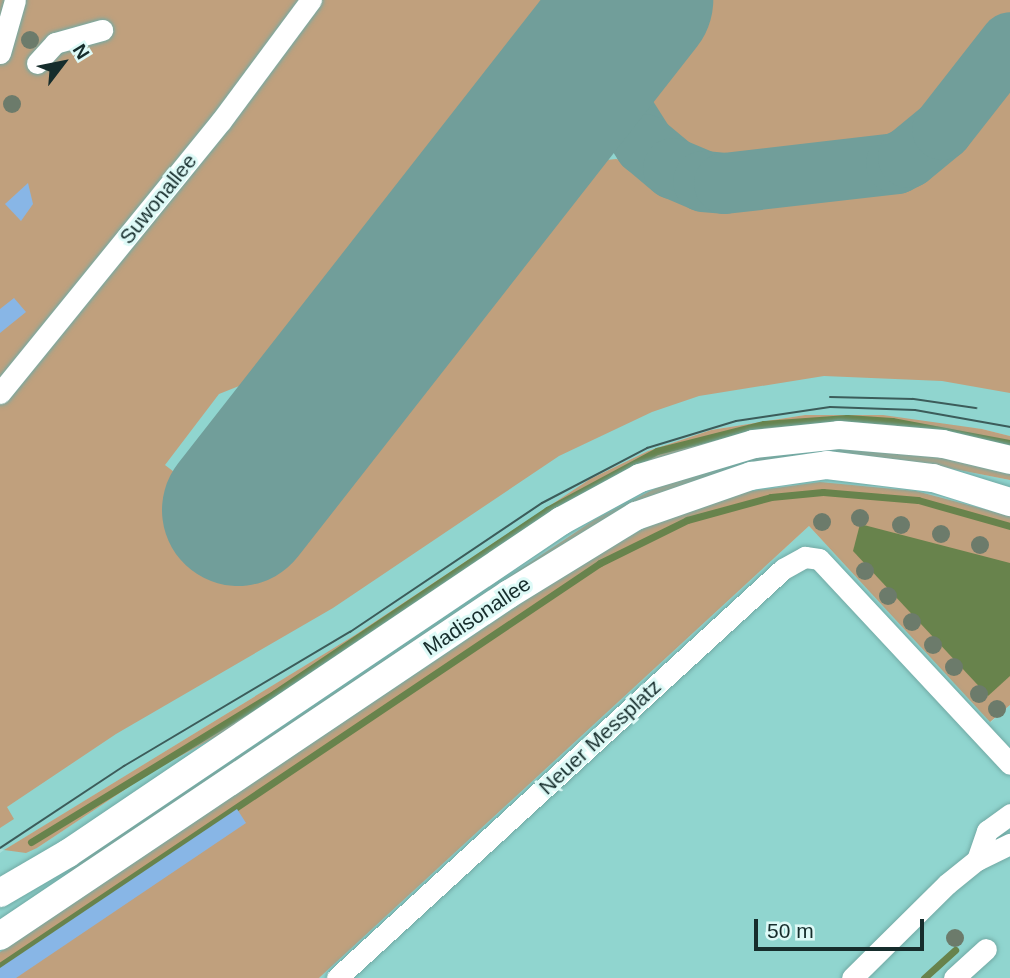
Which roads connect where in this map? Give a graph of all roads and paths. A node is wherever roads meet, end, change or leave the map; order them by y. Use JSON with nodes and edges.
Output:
{"nodes":[{"id":1,"x":15,"y":0,"type":"edge"},
{"id":2,"x":311,"y":0,"type":"edge"},
{"id":3,"x":102,"y":30,"type":"dead end"},
{"id":4,"x":0,"y":53,"type":"edge"},
{"id":5,"x":37,"y":63,"type":"dead end"},
{"id":6,"x":7,"y":371,"type":"edge"},
{"id":7,"x":0,"y":393,"type":"edge"},
{"id":8,"x":1010,"y":460,"type":"edge"},
{"id":9,"x":1010,"y":502,"type":"edge"},
{"id":10,"x":1010,"y":764,"type":"edge"},
{"id":11,"x":1010,"y":814,"type":"edge"},
{"id":12,"x":1010,"y":844,"type":"edge"},
{"id":13,"x":977,"y":860,"type":"junction"},
{"id":14,"x":1,"y":891,"type":"edge"},
{"id":15,"x":11,"y":929,"type":"edge"},
{"id":16,"x":986,"y":949,"type":"dead end"},
{"id":17,"x":337,"y":978,"type":"edge"},
{"id":18,"x":852,"y":978,"type":"edge"},
{"id":19,"x":954,"y":978,"type":"edge"}],
"edges":[{"from":1,"to":4,"type":"street"},
{"from":2,"to":6,"type":"street","name":"Suwonallee"},
{"from":3,"to":5,"type":"street"},
{"from":6,"to":7,"type":"street","name":"Suwonallee"},
{"from":8,"to":14,"type":"main road","name":"Madisonallee"},
{"from":9,"to":15,"type":"main road","name":"Madisonallee"},
{"from":10,"to":17,"type":"street","name":"Neuer Messplatz"},
{"from":11,"to":13,"type":"street"},
{"from":12,"to":13,"type":"street"},
{"from":13,"to":18,"type":"street"},
{"from":14,"to":15,"type":"street"},
{"from":16,"to":19,"type":"street"}]}
